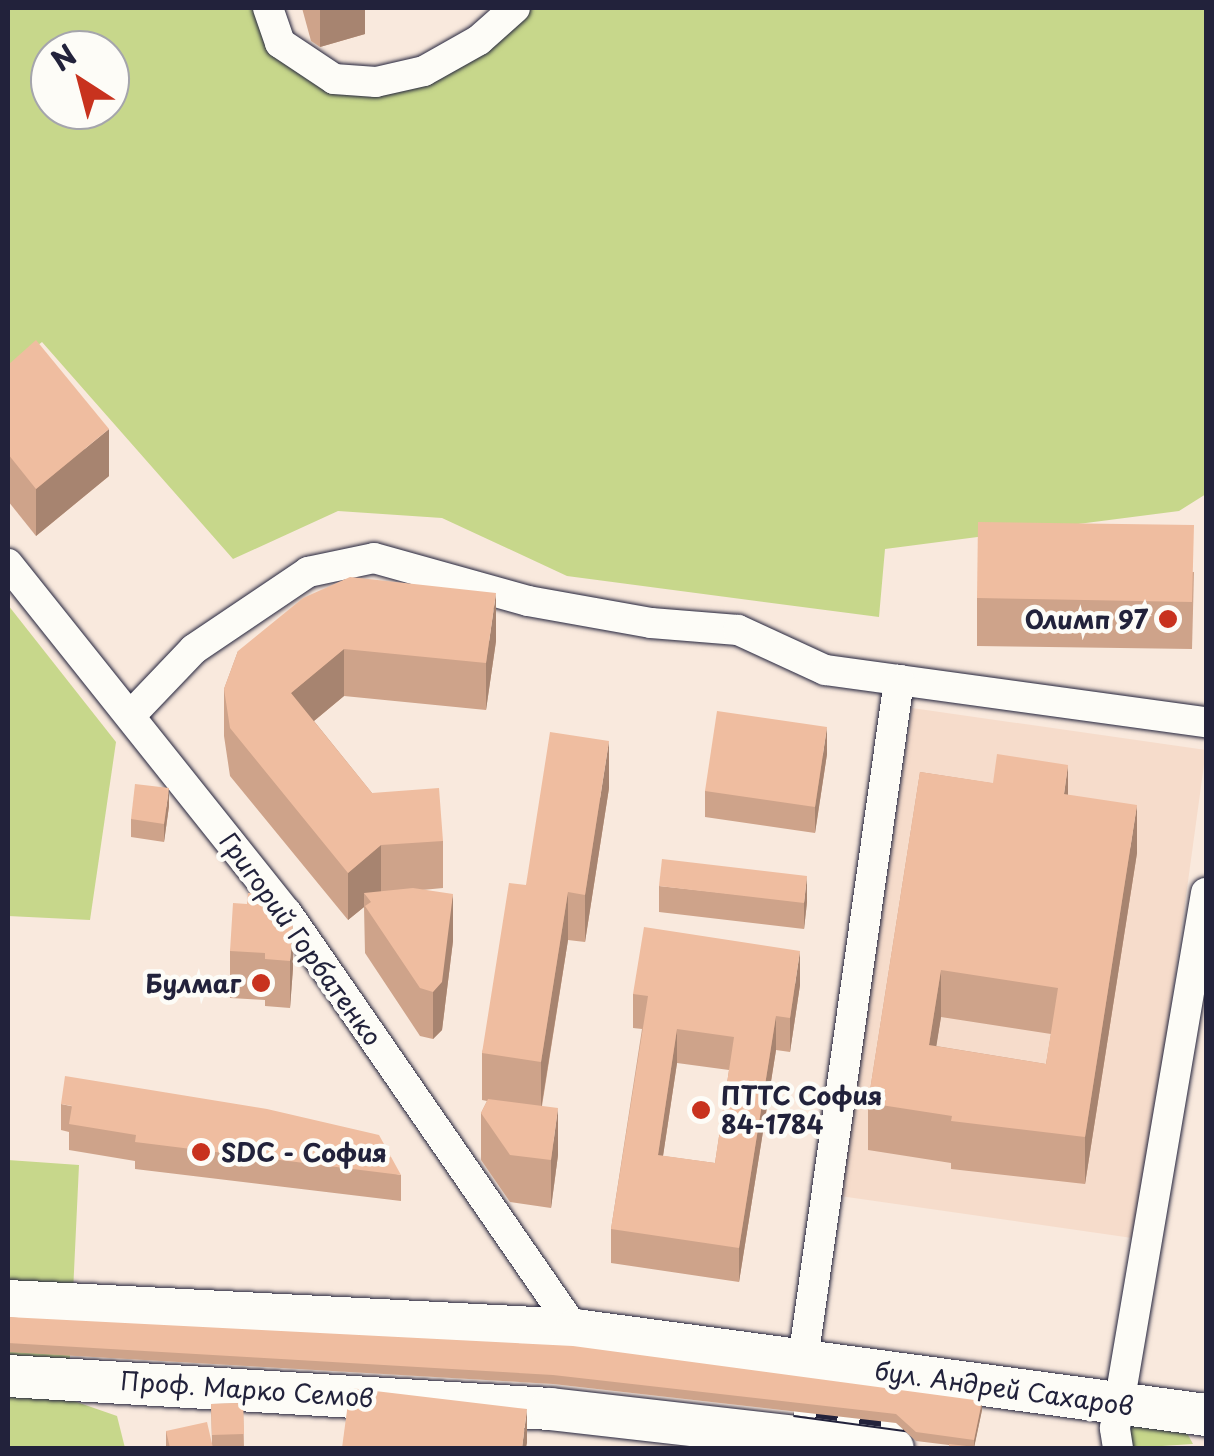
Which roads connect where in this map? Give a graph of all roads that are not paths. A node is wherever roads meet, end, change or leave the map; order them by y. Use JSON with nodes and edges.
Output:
{"nodes":[{"id":1,"x":268,"y":8,"type":"edge"},
{"id":2,"x":515,"y":8,"type":"edge"},
{"id":3,"x":8,"y":564,"type":"edge"},
{"id":4,"x":899,"y":680,"type":"junction"},
{"id":5,"x":131,"y":715,"type":"junction"},
{"id":6,"x":1206,"y":722,"type":"edge"},
{"id":7,"x":1206,"y":893,"type":"edge"},
{"id":8,"x":8,"y":1301,"type":"edge"},
{"id":9,"x":574,"y":1330,"type":"junction"},
{"id":10,"x":802,"y":1360,"type":"junction"},
{"id":11,"x":8,"y":1376,"type":"edge"},
{"id":12,"x":1121,"y":1404,"type":"junction"},
{"id":13,"x":1206,"y":1415,"type":"edge"},
{"id":14,"x":893,"y":1448,"type":"edge"},
{"id":15,"x":1118,"y":1448,"type":"edge"}],
"edges":[{"from":1,"to":2,"type":"street"},
{"from":3,"to":5,"type":"street","name":"Григорий Горбатенко"},
{"from":4,"to":5,"type":"street"},
{"from":4,"to":6,"type":"street"},
{"from":4,"to":10,"type":"street"},
{"from":5,"to":9,"type":"street","name":"Григорий Горбатенко"},
{"from":7,"to":12,"type":"street"},
{"from":8,"to":9,"type":"main road"},
{"from":9,"to":10,"type":"main road"},
{"from":10,"to":12,"type":"main road","name":"бул. Андрей Сахаров"},
{"from":11,"to":14,"type":"main road","name":"Проф. Марко Семов"},
{"from":12,"to":13,"type":"main road","name":"бул. Андрей Сахаров"},
{"from":12,"to":15,"type":"street"}]}
